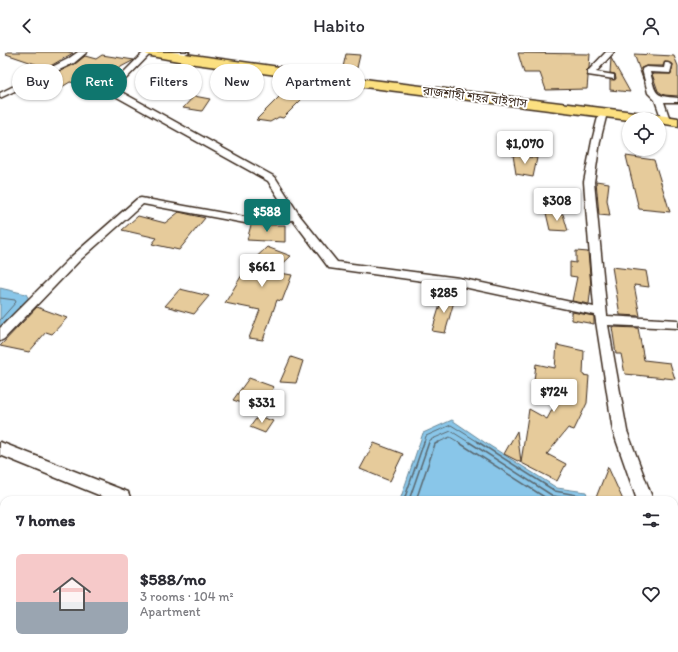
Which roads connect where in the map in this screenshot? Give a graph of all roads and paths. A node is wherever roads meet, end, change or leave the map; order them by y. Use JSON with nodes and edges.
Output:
{"nodes":[{"id":1,"x":83,"y":52,"type":"edge"},
{"id":2,"x":148,"y":52,"type":"edge"},
{"id":3,"x":185,"y":52,"type":"edge"},
{"id":4,"x":610,"y":52,"type":"edge"},
{"id":5,"x":157,"y":54,"type":"edge"},
{"id":6,"x":668,"y":65,"type":"dead end"},
{"id":7,"x":611,"y":77,"type":"dead end"},
{"id":8,"x":0,"y":96,"type":"edge"},
{"id":9,"x":659,"y":99,"type":"junction"},
{"id":10,"x":678,"y":100,"type":"edge"},
{"id":11,"x":663,"y":112,"type":"edge"},
{"id":12,"x":603,"y":113,"type":"junction"},
{"id":13,"x":622,"y":115,"type":"edge"},
{"id":14,"x":296,"y":217,"type":"junction"},
{"id":15,"x":600,"y":316,"type":"junction"},
{"id":16,"x":678,"y":324,"type":"edge"},
{"id":17,"x":0,"y":336,"type":"edge"},
{"id":18,"x":0,"y":448,"type":"edge"},
{"id":19,"x":120,"y":496,"type":"edge"},
{"id":20,"x":644,"y":496,"type":"edge"}],
"edges":[{"from":1,"to":8,"type":"street"},
{"from":2,"to":14,"type":"street"},
{"from":3,"to":5,"type":"street"},
{"from":4,"to":7,"type":"street"},
{"from":5,"to":12,"type":"highway","name":"রাজশাহী শহর বাইপাস"},
{"from":6,"to":9,"type":"street"},
{"from":9,"to":10,"type":"street"},
{"from":9,"to":11,"type":"street"},
{"from":12,"to":13,"type":"highway","name":"রাজশাহী শহর বাইপাস"},
{"from":12,"to":15,"type":"street"},
{"from":14,"to":15,"type":"street"},
{"from":14,"to":17,"type":"street"},
{"from":15,"to":16,"type":"street"},
{"from":15,"to":20,"type":"street"},
{"from":18,"to":19,"type":"street"}]}
